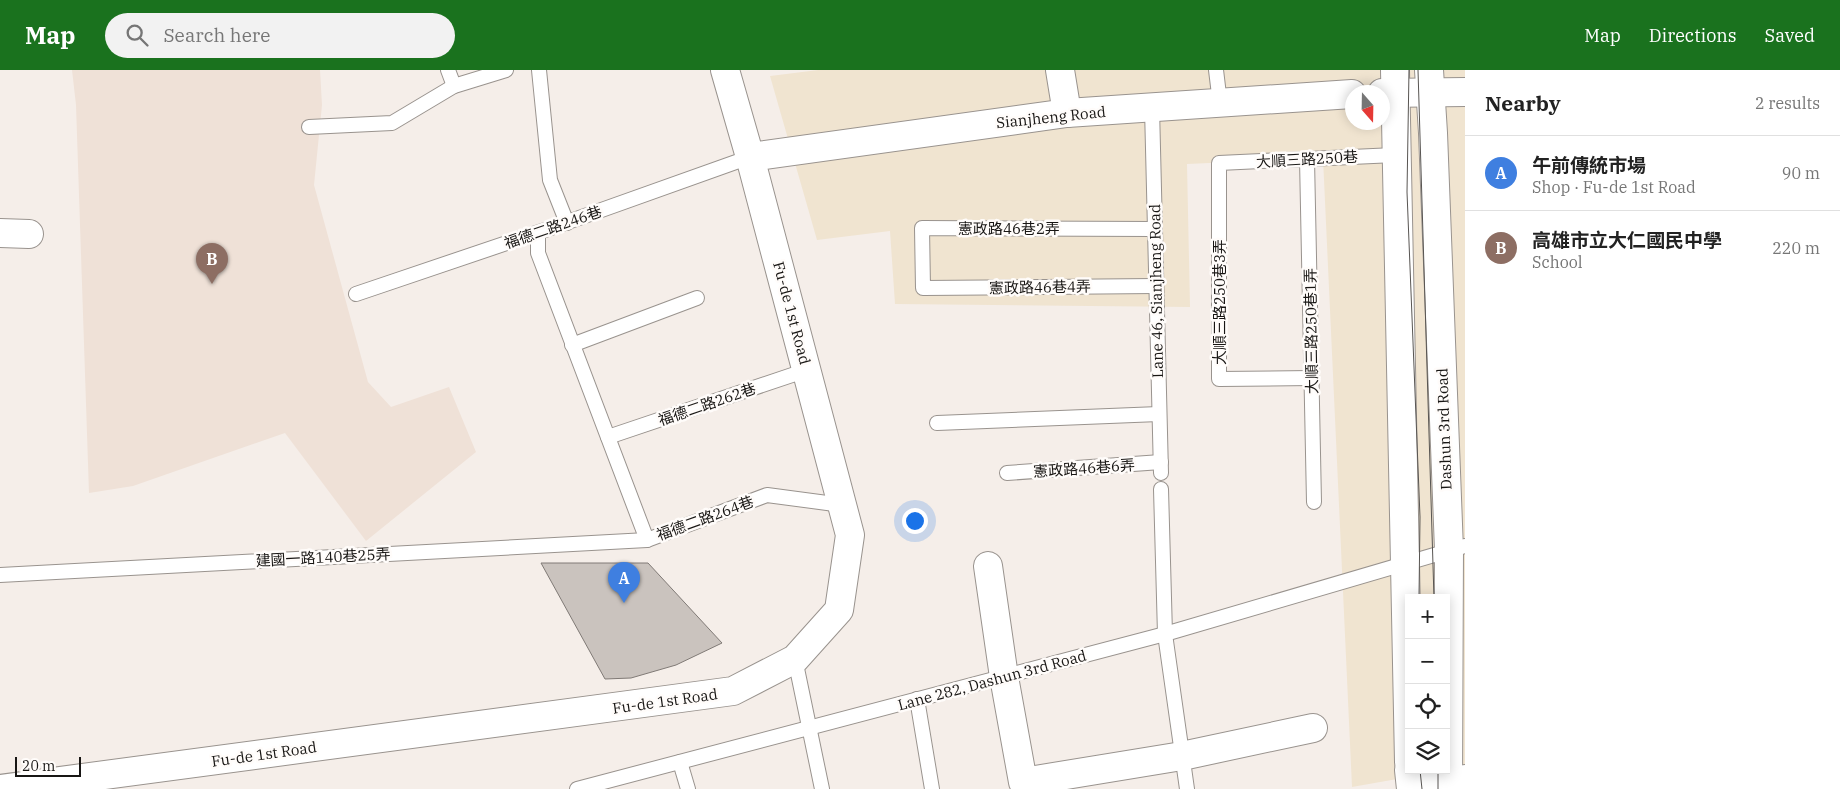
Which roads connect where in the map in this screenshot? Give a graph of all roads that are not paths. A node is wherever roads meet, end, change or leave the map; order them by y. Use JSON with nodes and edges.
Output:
{"nodes":[{"id":1,"x":448,"y":70,"type":"edge"},
{"id":2,"x":506,"y":70,"type":"edge"},
{"id":3,"x":539,"y":70,"type":"edge"},
{"id":4,"x":725,"y":70,"type":"edge"},
{"id":5,"x":1060,"y":70,"type":"edge"},
{"id":6,"x":1216,"y":70,"type":"edge"},
{"id":7,"x":1429,"y":81,"type":"edge"},
{"id":8,"x":1391,"y":85,"type":"edge"},
{"id":9,"x":454,"y":86,"type":"junction"},
{"id":10,"x":1465,"y":92,"type":"edge"},
{"id":11,"x":1345,"y":95,"type":"edge"},
{"id":12,"x":1220,"y":104,"type":"junction"},
{"id":13,"x":1152,"y":108,"type":"junction"},
{"id":14,"x":1067,"y":113,"type":"junction"},
{"id":15,"x":310,"y":127,"type":"dead end"},
{"id":16,"x":1396,"y":154,"type":"junction"},
{"id":17,"x":750,"y":157,"type":"junction"},
{"id":18,"x":1308,"y":159,"type":"junction"},
{"id":19,"x":1219,"y":163,"type":"joint"},
{"id":20,"x":567,"y":223,"type":"junction"},
{"id":21,"x":1155,"y":229,"type":"junction"},
{"id":22,"x":0,"y":233,"type":"edge"},
{"id":23,"x":538,"y":233,"type":"junction"},
{"id":24,"x":29,"y":234,"type":"dead end"},
{"id":25,"x":1156,"y":286,"type":"junction"},
{"id":26,"x":923,"y":288,"type":"joint"},
{"id":27,"x":356,"y":294,"type":"dead end"},
{"id":28,"x":697,"y":298,"type":"dead end"},
{"id":29,"x":572,"y":345,"type":"junction"},
{"id":30,"x":807,"y":370,"type":"junction"},
{"id":31,"x":1312,"y":378,"type":"junction"},
{"id":32,"x":1159,"y":414,"type":"junction"},
{"id":33,"x":937,"y":423,"type":"dead end"},
{"id":34,"x":608,"y":437,"type":"junction"},
{"id":35,"x":1161,"y":468,"type":"joint"},
{"id":36,"x":1007,"y":473,"type":"dead end"},
{"id":37,"x":1161,"y":489,"type":"dead end"},
{"id":38,"x":1314,"y":502,"type":"dead end"},
{"id":39,"x":842,"y":505,"type":"junction"},
{"id":40,"x":647,"y":540,"type":"junction"},
{"id":41,"x":1457,"y":548,"type":"edge"},
{"id":42,"x":1404,"y":564,"type":"junction"},
{"id":43,"x":988,"y":566,"type":"dead end"},
{"id":44,"x":0,"y":574,"type":"edge"},
{"id":45,"x":1164,"y":634,"type":"junction"},
{"id":46,"x":794,"y":659,"type":"junction"},
{"id":47,"x":1004,"y":677,"type":"junction"},
{"id":48,"x":917,"y":700,"type":"junction"},
{"id":49,"x":809,"y":728,"type":"junction"},
{"id":50,"x":1313,"y":728,"type":"dead end"},
{"id":51,"x":1182,"y":756,"type":"junction"},
{"id":52,"x":680,"y":762,"type":"junction"},
{"id":53,"x":1410,"y":777,"type":"edge"},
{"id":54,"x":1454,"y":783,"type":"edge"},
{"id":55,"x":1024,"y":785,"type":"edge"},
{"id":56,"x":0,"y":789,"type":"edge"},
{"id":57,"x":577,"y":789,"type":"edge"},
{"id":58,"x":688,"y":789,"type":"edge"},
{"id":59,"x":822,"y":789,"type":"edge"},
{"id":60,"x":932,"y":789,"type":"edge"},
{"id":61,"x":1187,"y":789,"type":"edge"}],
"edges":[{"from":1,"to":9,"type":"lane"},
{"from":2,"to":9,"type":"lane"},
{"from":3,"to":20,"type":"lane"},
{"from":4,"to":17,"type":"street","name":"Fu-de 1st Road"},
{"from":5,"to":14,"type":"street"},
{"from":6,"to":12,"type":"lane"},
{"from":7,"to":8,"type":"street"},
{"from":7,"to":10,"type":"street"},
{"from":7,"to":41,"type":"street","name":"Dashun 3rd Road"},
{"from":8,"to":16,"type":"street"},
{"from":9,"to":15,"type":"lane"},
{"from":11,"to":12,"type":"street","name":"Sianjheng Road"},
{"from":12,"to":13,"type":"street","name":"Sianjheng Road"},
{"from":13,"to":14,"type":"street","name":"Sianjheng Road"},
{"from":13,"to":21,"type":"lane","name":"Lane 46, Sianjheng Road"},
{"from":14,"to":17,"type":"street","name":"Sianjheng Road"},
{"from":16,"to":18,"type":"lane","name":"大順三路250巷"},
{"from":16,"to":42,"type":"street"},
{"from":17,"to":20,"type":"lane","name":"福德二路246巷"},
{"from":17,"to":30,"type":"street","name":"Fu-de 1st Road"},
{"from":18,"to":19,"type":"lane","name":"大順三路250巷"},
{"from":18,"to":31,"type":"lane","name":"大順三路250巷1弄"},
{"from":19,"to":31,"type":"lane","name":"大順三路250巷3弄"},
{"from":20,"to":23,"type":"lane","name":"福德二路246巷"},
{"from":21,"to":25,"type":"lane","name":"Lane 46, Sianjheng Road"},
{"from":21,"to":26,"type":"lane","name":"憲政路46巷2弄"},
{"from":22,"to":24,"type":"street"},
{"from":23,"to":27,"type":"lane","name":"福德二路246巷"},
{"from":23,"to":29,"type":"lane","name":"福德二路264巷"},
{"from":25,"to":26,"type":"lane","name":"憲政路46巷4弄"},
{"from":25,"to":32,"type":"lane","name":"Lane 46, Sianjheng Road"},
{"from":28,"to":29,"type":"lane"},
{"from":29,"to":34,"type":"lane","name":"福德二路264巷"},
{"from":30,"to":34,"type":"lane","name":"福德二路262巷"},
{"from":30,"to":39,"type":"street","name":"Fu-de 1st Road"},
{"from":31,"to":38,"type":"lane","name":"大順三路250巷1弄"},
{"from":32,"to":33,"type":"lane"},
{"from":32,"to":35,"type":"lane","name":"Lane 46, Sianjheng Road"},
{"from":34,"to":40,"type":"lane","name":"福德二路264巷"},
{"from":35,"to":36,"type":"lane","name":"憲政路46巷6弄"},
{"from":37,"to":45,"type":"lane"},
{"from":39,"to":40,"type":"lane","name":"福德二路264巷"},
{"from":39,"to":46,"type":"street","name":"Fu-de 1st Road"},
{"from":40,"to":44,"type":"lane","name":"建國一路140巷25弄"},
{"from":41,"to":42,"type":"lane","name":"Lane 282, Dashun 3rd Road"},
{"from":41,"to":54,"type":"street","name":"Dashun 3rd Road"},
{"from":42,"to":45,"type":"lane","name":"Lane 282, Dashun 3rd Road"},
{"from":42,"to":53,"type":"street"},
{"from":43,"to":47,"type":"street"},
{"from":45,"to":47,"type":"lane","name":"Lane 282, Dashun 3rd Road"},
{"from":45,"to":51,"type":"lane"},
{"from":46,"to":49,"type":"lane"},
{"from":46,"to":56,"type":"street","name":"Fu-de 1st Road"},
{"from":47,"to":48,"type":"lane","name":"Lane 282, Dashun 3rd Road"},
{"from":47,"to":55,"type":"street"},
{"from":48,"to":49,"type":"lane","name":"Lane 282, Dashun 3rd Road"},
{"from":48,"to":60,"type":"lane"},
{"from":49,"to":52,"type":"lane","name":"Lane 282, Dashun 3rd Road"},
{"from":49,"to":59,"type":"lane"},
{"from":50,"to":51,"type":"street"},
{"from":51,"to":55,"type":"street"},
{"from":51,"to":61,"type":"lane"},
{"from":52,"to":57,"type":"lane","name":"Lane 282, Dashun 3rd Road"},
{"from":52,"to":58,"type":"lane"},
{"from":53,"to":54,"type":"street"}]}
